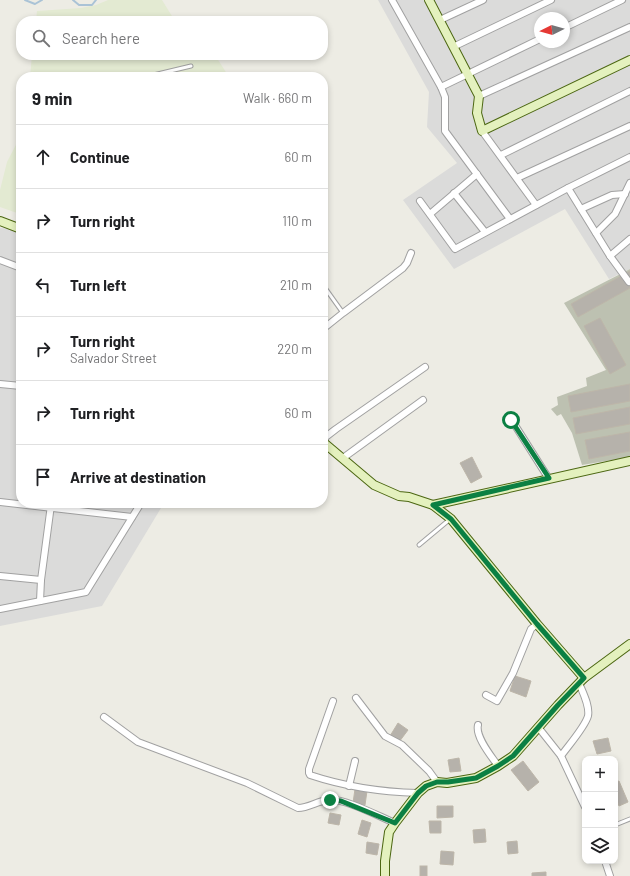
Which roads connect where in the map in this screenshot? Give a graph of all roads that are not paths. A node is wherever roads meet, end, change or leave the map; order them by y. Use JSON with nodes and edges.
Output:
{"nodes":[{"id":1,"x":392,"y":0,"type":"edge"},
{"id":2,"x":429,"y":0,"type":"edge"},
{"id":3,"x":483,"y":0,"type":"edge"},
{"id":4,"x":551,"y":0,"type":"edge"},
{"id":5,"x":622,"y":0,"type":"edge"},
{"id":6,"x":440,"y":20,"type":"junction"},
{"id":7,"x":570,"y":25,"type":"edge"},
{"id":8,"x":630,"y":26,"type":"edge"},
{"id":9,"x":534,"y":42,"type":"edge"},
{"id":10,"x":453,"y":47,"type":"junction"},
{"id":11,"x":630,"y":60,"type":"edge"},
{"id":12,"x":191,"y":66,"type":"dead end"},
{"id":13,"x":166,"y":72,"type":"edge"},
{"id":14,"x":468,"y":74,"type":"junction"},
{"id":15,"x":441,"y":87,"type":"junction"},
{"id":16,"x":630,"y":91,"type":"edge"},
{"id":17,"x":479,"y":96,"type":"junction"},
{"id":18,"x":630,"y":126,"type":"edge"},
{"id":19,"x":482,"y":131,"type":"junction"},
{"id":20,"x":501,"y":155,"type":"junction"},
{"id":21,"x":630,"y":158,"type":"edge"},
{"id":22,"x":477,"y":174,"type":"junction"},
{"id":23,"x":517,"y":178,"type":"junction"},
{"id":24,"x":630,"y":183,"type":"edge"},
{"id":25,"x":568,"y":188,"type":"junction"},
{"id":26,"x":454,"y":193,"type":"junction"},
{"id":27,"x":625,"y":194,"type":"junction"},
{"id":28,"x":420,"y":201,"type":"dead end"},
{"id":29,"x":536,"y":205,"type":"junction"},
{"id":30,"x":581,"y":209,"type":"junction"},
{"id":31,"x":430,"y":214,"type":"junction"},
{"id":32,"x":510,"y":219,"type":"junction"},
{"id":33,"x":0,"y":222,"type":"edge"},
{"id":34,"x":16,"y":227,"type":"edge"},
{"id":35,"x":485,"y":232,"type":"junction"},
{"id":36,"x":596,"y":233,"type":"junction"},
{"id":37,"x":630,"y":239,"type":"edge"},
{"id":38,"x":412,"y":253,"type":"dead end"},
{"id":39,"x":610,"y":256,"type":"junction"},
{"id":40,"x":0,"y":260,"type":"edge"},
{"id":41,"x":16,"y":266,"type":"edge"},
{"id":42,"x":629,"y":282,"type":"dead end"},
{"id":43,"x":328,"y":292,"type":"edge"},
{"id":44,"x":343,"y":312,"type":"junction"},
{"id":45,"x":328,"y":325,"type":"edge"},
{"id":46,"x":425,"y":367,"type":"dead end"},
{"id":47,"x":0,"y":384,"type":"edge"},
{"id":48,"x":16,"y":386,"type":"edge"},
{"id":49,"x":423,"y":400,"type":"dead end"},
{"id":50,"x":511,"y":420,"type":"dead end"},
{"id":51,"x":328,"y":435,"type":"edge"},
{"id":52,"x":328,"y":446,"type":"edge"},
{"id":53,"x":343,"y":458,"type":"junction"},
{"id":54,"x":630,"y":461,"type":"edge"},
{"id":55,"x":549,"y":478,"type":"junction"},
{"id":56,"x":0,"y":502,"type":"edge"},
{"id":57,"x":16,"y":503,"type":"edge"},
{"id":58,"x":433,"y":505,"type":"junction"},
{"id":59,"x":51,"y":508,"type":"edge"},
{"id":60,"x":71,"y":508,"type":"edge"},
{"id":61,"x":138,"y":508,"type":"edge"},
{"id":62,"x":132,"y":517,"type":"junction"},
{"id":63,"x":451,"y":519,"type":"junction"},
{"id":64,"x":419,"y":545,"type":"dead end"},
{"id":65,"x":0,"y":576,"type":"edge"},
{"id":66,"x":41,"y":580,"type":"junction"},
{"id":67,"x":40,"y":601,"type":"junction"},
{"id":68,"x":0,"y":609,"type":"edge"},
{"id":69,"x":537,"y":624,"type":"junction"},
{"id":70,"x":630,"y":644,"type":"edge"},
{"id":71,"x":582,"y":680,"type":"junction"},
{"id":72,"x":486,"y":695,"type":"dead end"},
{"id":73,"x":356,"y":698,"type":"dead end"},
{"id":74,"x":332,"y":701,"type":"dead end"},
{"id":75,"x":104,"y":717,"type":"dead end"},
{"id":76,"x":478,"y":725,"type":"dead end"},
{"id":77,"x":538,"y":727,"type":"junction"},
{"id":78,"x":561,"y":756,"type":"junction"},
{"id":79,"x":355,"y":761,"type":"dead end"},
{"id":80,"x":498,"y":766,"type":"junction"},
{"id":81,"x":437,"y":782,"type":"junction"},
{"id":82,"x":349,"y":786,"type":"junction"},
{"id":83,"x":418,"y":793,"type":"junction"},
{"id":84,"x":582,"y":801,"type":"edge"},
{"id":85,"x":630,"y":819,"type":"edge"},
{"id":86,"x":395,"y":823,"type":"junction"},
{"id":87,"x":618,"y":824,"type":"edge"},
{"id":88,"x":605,"y":864,"type":"edge"},
{"id":89,"x":385,"y":876,"type":"edge"},
{"id":90,"x":610,"y":876,"type":"edge"}],
"edges":[{"from":1,"to":15,"type":"street"},
{"from":2,"to":6,"type":"street"},
{"from":3,"to":6,"type":"street"},
{"from":4,"to":10,"type":"street"},
{"from":5,"to":7,"type":"street"},
{"from":6,"to":10,"type":"street"},
{"from":8,"to":17,"type":"street"},
{"from":9,"to":14,"type":"street"},
{"from":10,"to":14,"type":"street"},
{"from":11,"to":19,"type":"street"},
{"from":12,"to":13,"type":"lane"},
{"from":14,"to":15,"type":"street"},
{"from":14,"to":17,"type":"street"},
{"from":15,"to":22,"type":"street"},
{"from":16,"to":20,"type":"street"},
{"from":17,"to":19,"type":"street"},
{"from":18,"to":23,"type":"street"},
{"from":19,"to":20,"type":"street"},
{"from":20,"to":23,"type":"street"},
{"from":21,"to":25,"type":"street"},
{"from":22,"to":26,"type":"street"},
{"from":22,"to":32,"type":"street"},
{"from":23,"to":29,"type":"street"},
{"from":24,"to":27,"type":"street"},
{"from":25,"to":29,"type":"street"},
{"from":25,"to":30,"type":"street"},
{"from":26,"to":31,"type":"street"},
{"from":26,"to":35,"type":"street"},
{"from":27,"to":30,"type":"street"},
{"from":27,"to":36,"type":"street"},
{"from":28,"to":31,"type":"street"},
{"from":29,"to":32,"type":"street"},
{"from":30,"to":36,"type":"street"},
{"from":31,"to":35,"type":"street"},
{"from":32,"to":35,"type":"street"},
{"from":33,"to":34,"type":"street"},
{"from":36,"to":39,"type":"street"},
{"from":37,"to":39,"type":"street"},
{"from":38,"to":44,"type":"street"},
{"from":39,"to":42,"type":"street"},
{"from":40,"to":41,"type":"street"},
{"from":43,"to":44,"type":"lane"},
{"from":44,"to":45,"type":"street"},
{"from":46,"to":51,"type":"street"},
{"from":47,"to":48,"type":"street"},
{"from":49,"to":53,"type":"street"},
{"from":50,"to":55,"type":"street"},
{"from":52,"to":53,"type":"street"},
{"from":53,"to":58,"type":"street"},
{"from":54,"to":55,"type":"street"},
{"from":55,"to":58,"type":"street"},
{"from":56,"to":57,"type":"street"},
{"from":58,"to":63,"type":"street"},
{"from":59,"to":66,"type":"street"},
{"from":60,"to":62,"type":"street"},
{"from":61,"to":62,"type":"street"},
{"from":62,"to":67,"type":"street"},
{"from":63,"to":64,"type":"lane"},
{"from":63,"to":69,"type":"street"},
{"from":65,"to":66,"type":"street"},
{"from":66,"to":67,"type":"street"},
{"from":67,"to":68,"type":"street"},
{"from":69,"to":71,"type":"street"},
{"from":69,"to":72,"type":"street"},
{"from":70,"to":71,"type":"street"},
{"from":71,"to":77,"type":"street"},
{"from":71,"to":78,"type":"street"},
{"from":73,"to":81,"type":"street"},
{"from":74,"to":82,"type":"street"},
{"from":75,"to":86,"type":"street"},
{"from":76,"to":80,"type":"street"},
{"from":77,"to":78,"type":"street"},
{"from":77,"to":80,"type":"street"},
{"from":78,"to":84,"type":"street"},
{"from":79,"to":82,"type":"street"},
{"from":80,"to":81,"type":"street"},
{"from":81,"to":83,"type":"street"},
{"from":82,"to":83,"type":"street"},
{"from":83,"to":86,"type":"street"},
{"from":85,"to":87,"type":"lane"},
{"from":86,"to":89,"type":"street"},
{"from":88,"to":90,"type":"street"}]}
